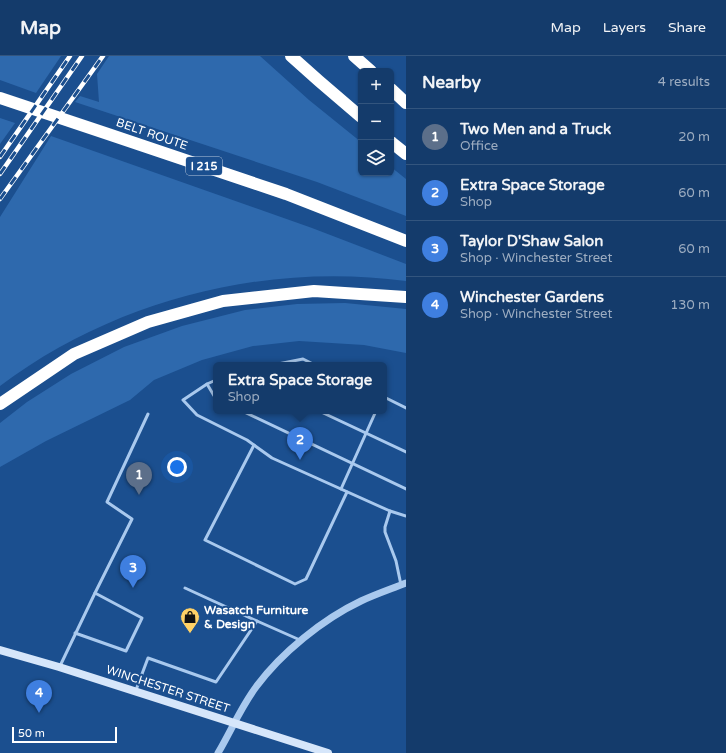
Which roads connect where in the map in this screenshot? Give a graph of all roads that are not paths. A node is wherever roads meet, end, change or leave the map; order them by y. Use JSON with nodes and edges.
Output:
{"nodes":[{"id":1,"x":291,"y":56,"type":"edge"},
{"id":2,"x":354,"y":56,"type":"edge"},
{"id":3,"x":367,"y":68,"type":"edge"},
{"id":4,"x":394,"y":92,"type":"edge"},
{"id":5,"x":0,"y":98,"type":"edge"},
{"id":6,"x":406,"y":103,"type":"edge"},
{"id":7,"x":358,"y":114,"type":"edge"},
{"id":8,"x":394,"y":144,"type":"edge"},
{"id":9,"x":406,"y":154,"type":"edge"},
{"id":10,"x":406,"y":241,"type":"edge"},
{"id":11,"x":406,"y":297,"type":"edge"},
{"id":12,"x":288,"y":362,"type":"edge"},
{"id":13,"x":309,"y":362,"type":"edge"},
{"id":14,"x":213,"y":381,"type":"edge"},
{"id":15,"x":207,"y":384,"type":"junction"},
{"id":16,"x":213,"y":394,"type":"edge"},
{"id":17,"x":387,"y":398,"type":"edge"},
{"id":18,"x":0,"y":404,"type":"edge"},
{"id":19,"x":406,"y":408,"type":"edge"},
{"id":20,"x":148,"y":414,"type":"dead end"},
{"id":21,"x":248,"y":414,"type":"edge"},
{"id":22,"x":325,"y":414,"type":"edge"},
{"id":23,"x":375,"y":414,"type":"edge"},
{"id":24,"x":366,"y":434,"type":"junction"},
{"id":25,"x":254,"y":445,"type":"junction"},
{"id":26,"x":406,"y":452,"type":"edge"},
{"id":27,"x":353,"y":464,"type":"junction"},
{"id":28,"x":341,"y":489,"type":"junction"},
{"id":29,"x":406,"y":489,"type":"edge"},
{"id":30,"x":347,"y":492,"type":"junction"},
{"id":31,"x":390,"y":511,"type":"junction"},
{"id":32,"x":406,"y":516,"type":"edge"},
{"id":33,"x":403,"y":584,"type":"edge"},
{"id":34,"x":184,"y":588,"type":"dead end"},
{"id":35,"x":94,"y":592,"type":"junction"},
{"id":36,"x":257,"y":621,"type":"junction"},
{"id":37,"x":75,"y":633,"type":"junction"},
{"id":38,"x":302,"y":640,"type":"junction"},
{"id":39,"x":0,"y":650,"type":"edge"},
{"id":40,"x":59,"y":667,"type":"junction"},
{"id":41,"x":136,"y":692,"type":"junction"},
{"id":42,"x":235,"y":723,"type":"junction"},
{"id":43,"x":218,"y":753,"type":"edge"},
{"id":44,"x":328,"y":753,"type":"edge"}],
"edges":[{"from":1,"to":7,"type":"highway"},
{"from":2,"to":3,"type":"highway"},
{"from":4,"to":6,"type":"highway"},
{"from":5,"to":10,"type":"highway","name":"BELT ROUTE","number":"I 215"},
{"from":8,"to":9,"type":"highway"},
{"from":11,"to":18,"type":"highway"},
{"from":12,"to":13,"type":"lane"},
{"from":14,"to":15,"type":"lane"},
{"from":15,"to":16,"type":"lane"},
{"from":15,"to":25,"type":"lane"},
{"from":17,"to":19,"type":"lane"},
{"from":20,"to":35,"type":"lane"},
{"from":21,"to":27,"type":"lane"},
{"from":22,"to":24,"type":"lane"},
{"from":23,"to":24,"type":"lane"},
{"from":24,"to":26,"type":"lane"},
{"from":24,"to":27,"type":"lane"},
{"from":25,"to":28,"type":"lane"},
{"from":25,"to":30,"type":"lane"},
{"from":27,"to":28,"type":"lane"},
{"from":27,"to":29,"type":"lane"},
{"from":28,"to":30,"type":"lane"},
{"from":30,"to":31,"type":"lane"},
{"from":31,"to":32,"type":"lane"},
{"from":31,"to":33,"type":"lane"},
{"from":33,"to":38,"type":"street"},
{"from":34,"to":36,"type":"lane"},
{"from":35,"to":37,"type":"lane"},
{"from":35,"to":37,"type":"lane"},
{"from":36,"to":38,"type":"lane"},
{"from":36,"to":41,"type":"lane"},
{"from":37,"to":40,"type":"lane"},
{"from":38,"to":42,"type":"street"},
{"from":39,"to":40,"type":"main road","name":"WINCHESTER STREET"},
{"from":40,"to":41,"type":"main road","name":"WINCHESTER STREET"},
{"from":41,"to":42,"type":"main road","name":"WINCHESTER STREET"},
{"from":42,"to":43,"type":"street"},
{"from":42,"to":44,"type":"main road","name":"WINCHESTER STREET"}]}
